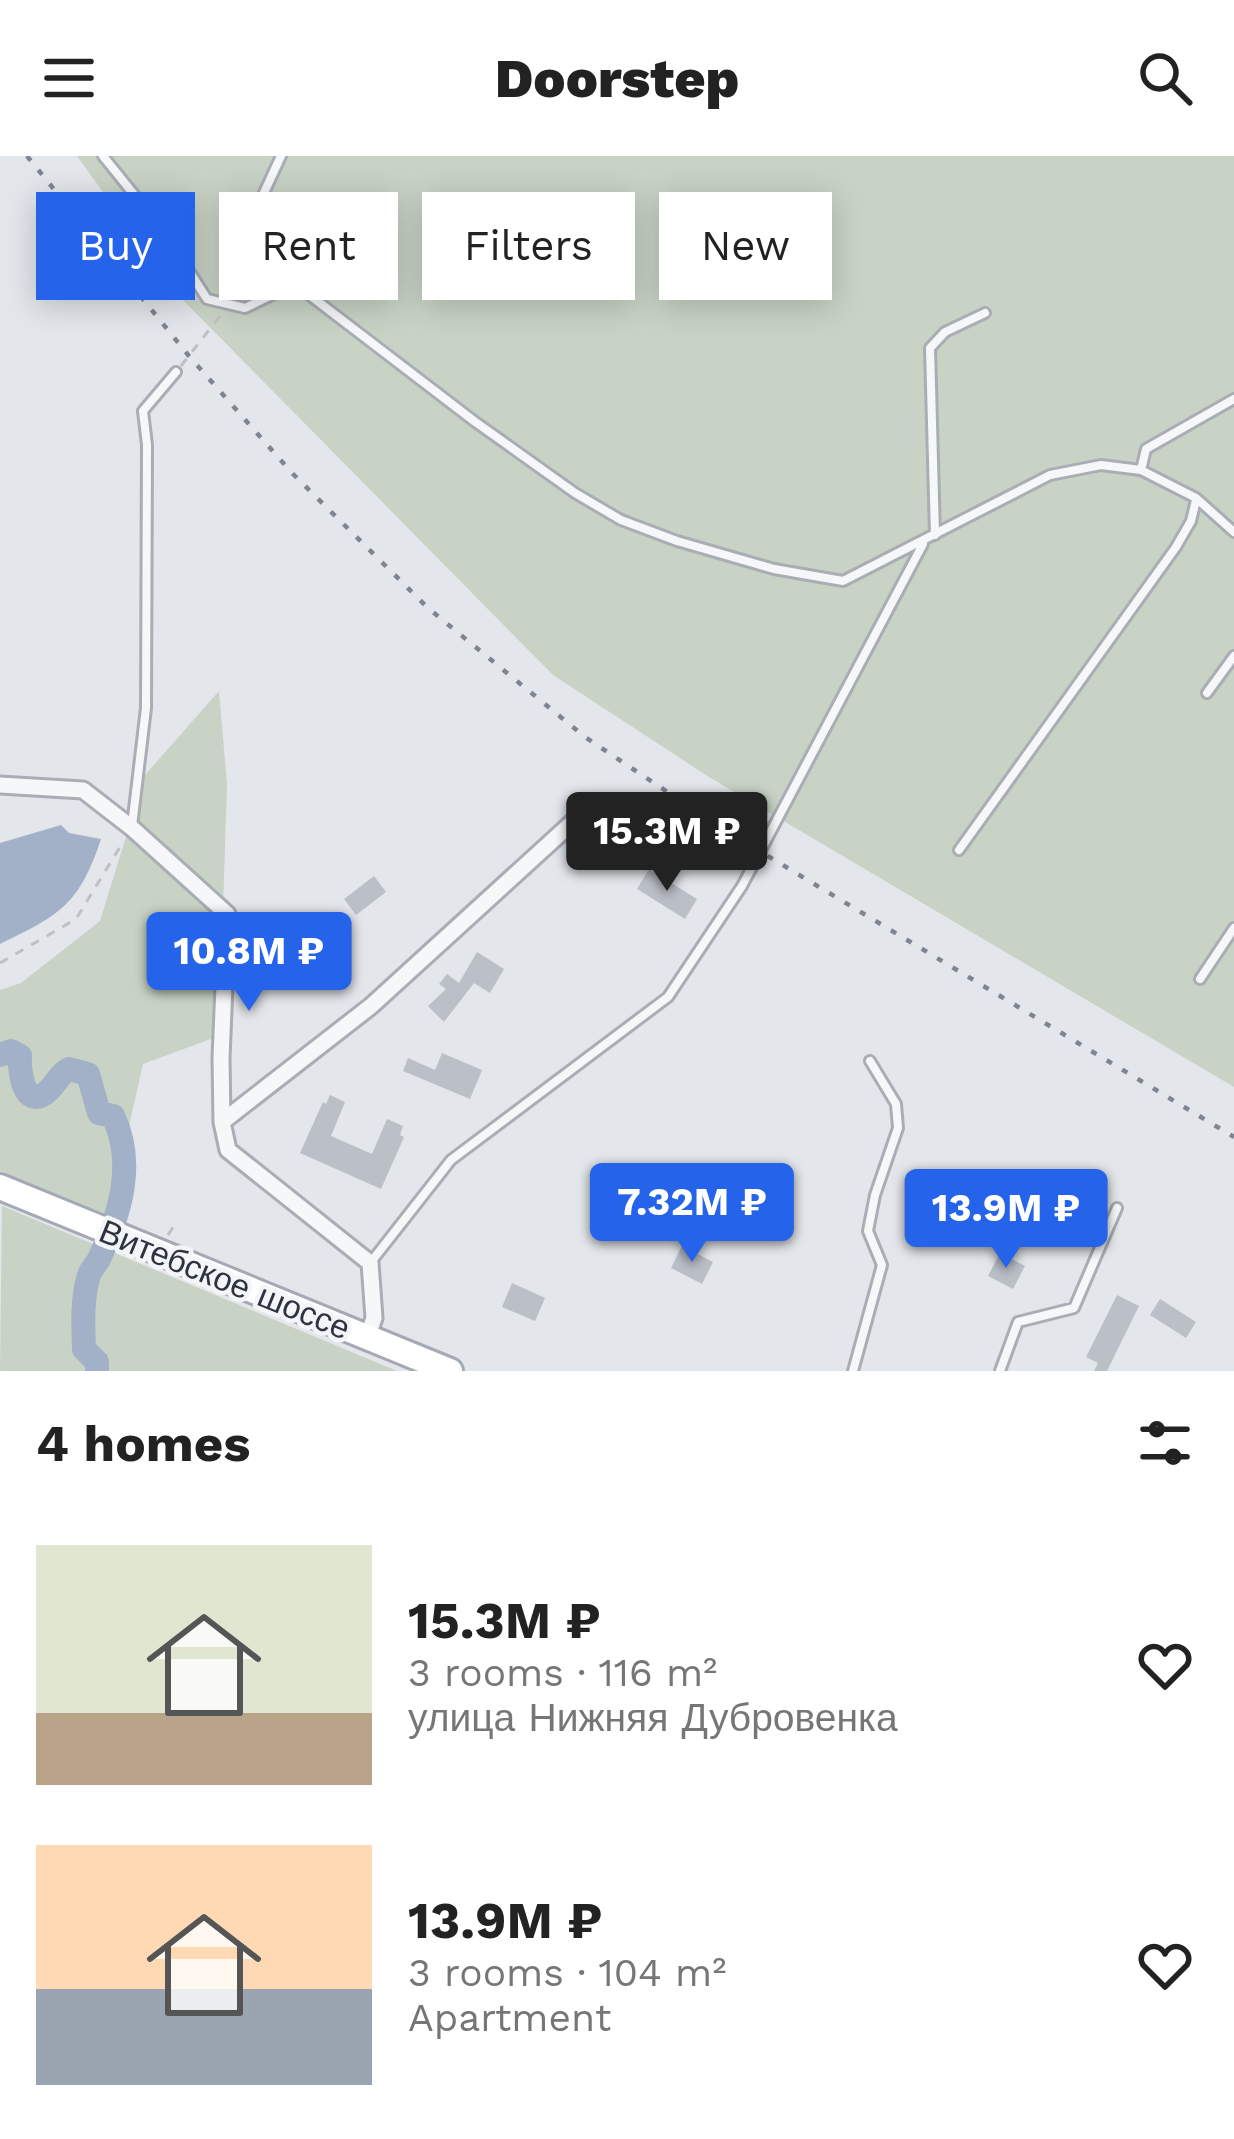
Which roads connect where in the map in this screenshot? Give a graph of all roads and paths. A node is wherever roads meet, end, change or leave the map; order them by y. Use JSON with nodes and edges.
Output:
{"nodes":[{"id":1,"x":103,"y":156,"type":"edge"},
{"id":2,"x":281,"y":156,"type":"edge"},
{"id":3,"x":264,"y":192,"type":"edge"},
{"id":4,"x":262,"y":300,"type":"edge"},
{"id":5,"x":316,"y":300,"type":"edge"},
{"id":6,"x":227,"y":304,"type":"junction"},
{"id":7,"x":986,"y":314,"type":"dead end"},
{"id":8,"x":176,"y":372,"type":"joint"},
{"id":9,"x":1234,"y":399,"type":"edge"},
{"id":10,"x":1141,"y":470,"type":"junction"},
{"id":11,"x":1196,"y":498,"type":"junction"},
{"id":12,"x":1234,"y":532,"type":"edge"},
{"id":13,"x":930,"y":538,"type":"junction"},
{"id":14,"x":1234,"y":656,"type":"edge"},
{"id":15,"x":1207,"y":693,"type":"dead end"},
{"id":16,"x":0,"y":785,"type":"edge"},
{"id":17,"x":574,"y":821,"type":"dead end"},
{"id":18,"x":132,"y":828,"type":"junction"},
{"id":19,"x":959,"y":850,"type":"dead end"},
{"id":20,"x":1234,"y":928,"type":"edge"},
{"id":21,"x":0,"y":963,"type":"edge"},
{"id":22,"x":1200,"y":979,"type":"dead end"},
{"id":23,"x":870,"y":1060,"type":"dead end"},
{"id":24,"x":222,"y":1122,"type":"junction"},
{"id":25,"x":0,"y":1186,"type":"edge"},
{"id":26,"x":1117,"y":1208,"type":"dead end"},
{"id":27,"x":176,"y":1223,"type":"dead end"},
{"id":28,"x":170,"y":1247,"type":"junction"},
{"id":29,"x":370,"y":1263,"type":"junction"},
{"id":30,"x":367,"y":1338,"type":"junction"},
{"id":31,"x":449,"y":1371,"type":"edge"},
{"id":32,"x":853,"y":1371,"type":"edge"},
{"id":33,"x":1000,"y":1371,"type":"edge"}],
"edges":[{"from":1,"to":6,"type":"lane"},
{"from":2,"to":3,"type":"lane"},
{"from":4,"to":6,"type":"lane"},
{"from":5,"to":13,"type":"lane"},
{"from":6,"to":8,"type":"path"},
{"from":7,"to":13,"type":"lane"},
{"from":8,"to":18,"type":"lane"},
{"from":9,"to":10,"type":"lane"},
{"from":10,"to":11,"type":"lane"},
{"from":10,"to":13,"type":"lane"},
{"from":11,"to":12,"type":"lane"},
{"from":11,"to":19,"type":"lane"},
{"from":13,"to":29,"type":"lane"},
{"from":14,"to":15,"type":"lane"},
{"from":16,"to":18,"type":"street"},
{"from":17,"to":24,"type":"street"},
{"from":18,"to":21,"type":"path"},
{"from":18,"to":24,"type":"street"},
{"from":20,"to":22,"type":"lane"},
{"from":23,"to":32,"type":"lane"},
{"from":24,"to":29,"type":"street"},
{"from":25,"to":28,"type":"main road","name":"Витебское шоссе"},
{"from":26,"to":33,"type":"lane"},
{"from":27,"to":28,"type":"path"},
{"from":28,"to":30,"type":"main road","name":"Витебское шоссе"},
{"from":29,"to":30,"type":"street"},
{"from":30,"to":31,"type":"main road","name":"Витебское шоссе"}]}
